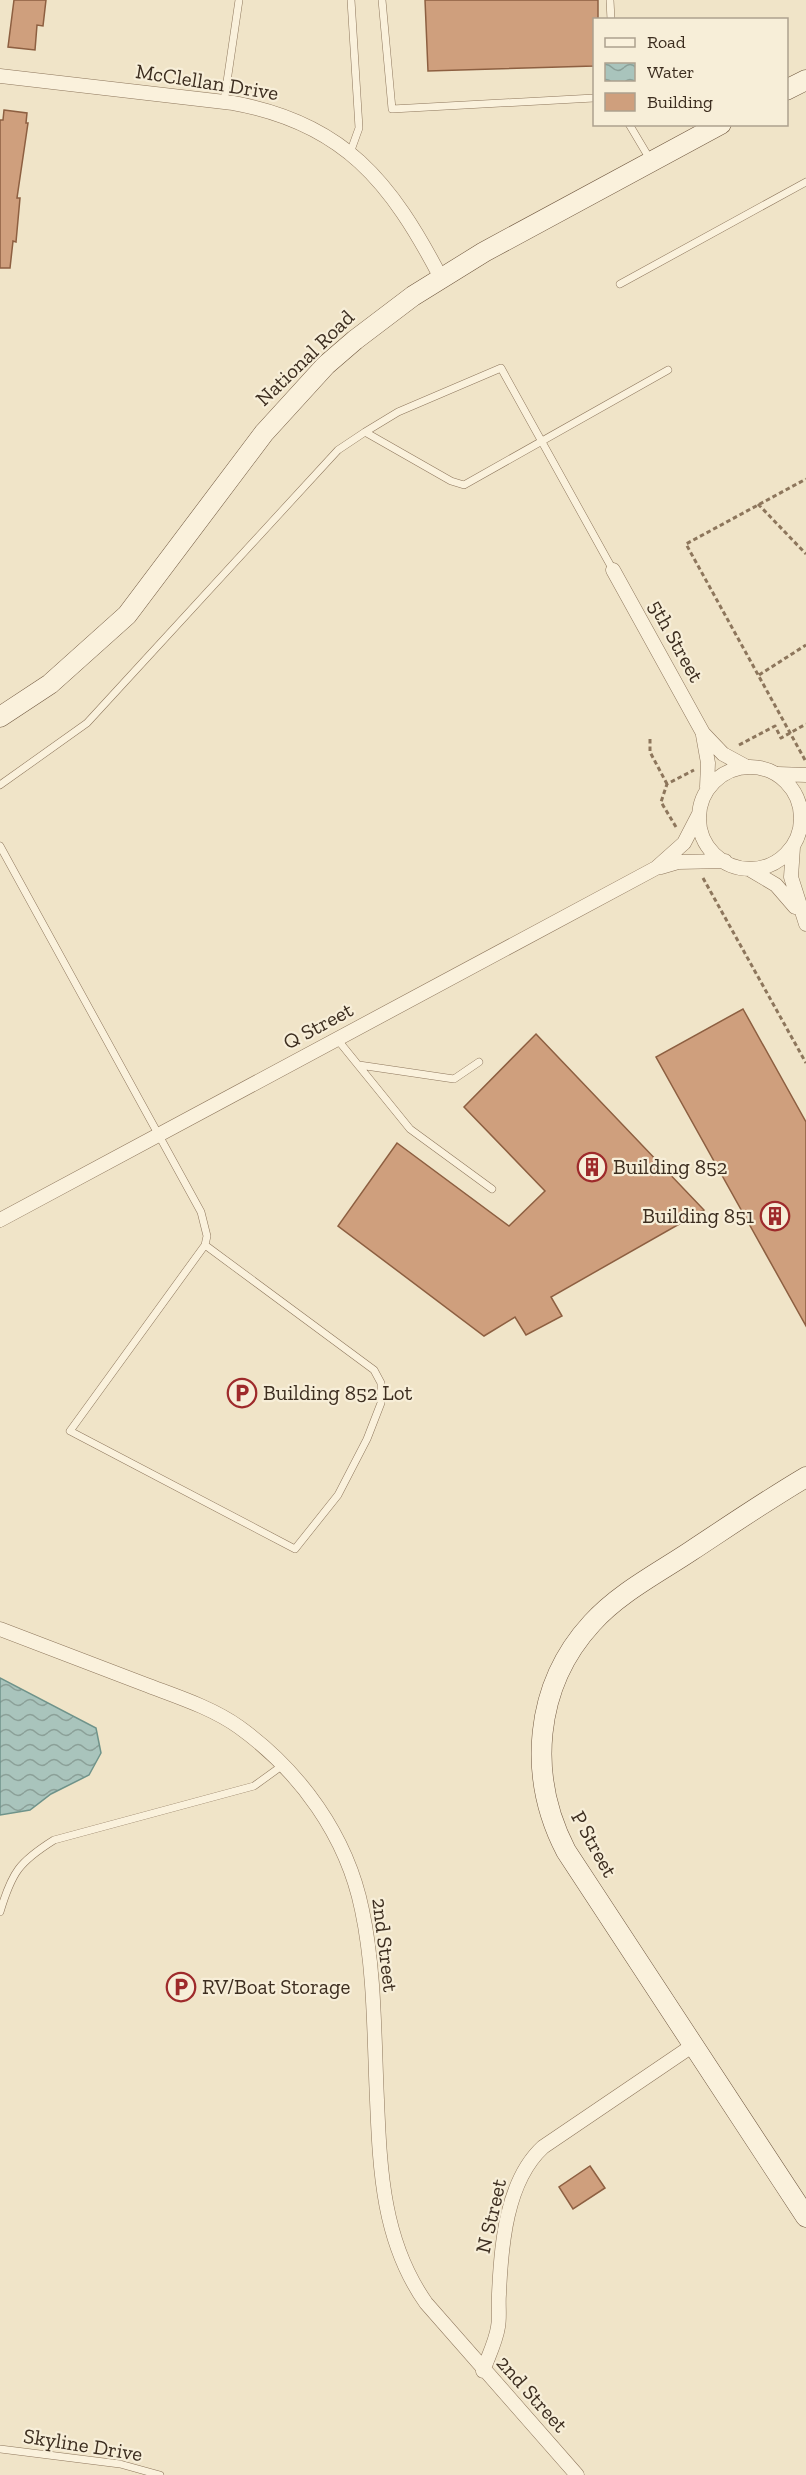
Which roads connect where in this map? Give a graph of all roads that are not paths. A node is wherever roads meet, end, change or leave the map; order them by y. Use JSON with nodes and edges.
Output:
{"nodes":[{"id":1,"x":239,"y":0,"type":"edge"},
{"id":2,"x":351,"y":0,"type":"edge"},
{"id":3,"x":382,"y":0,"type":"edge"},
{"id":4,"x":610,"y":0,"type":"edge"},
{"id":5,"x":611,"y":18,"type":"edge"},
{"id":6,"x":0,"y":76,"type":"edge"},
{"id":7,"x":806,"y":80,"type":"edge"},
{"id":8,"x":788,"y":89,"type":"edge"},
{"id":9,"x":593,"y":98,"type":"edge"},
{"id":10,"x":224,"y":102,"type":"junction"},
{"id":11,"x":630,"y":126,"type":"edge"},
{"id":12,"x":717,"y":126,"type":"edge"},
{"id":13,"x":350,"y":153,"type":"junction"},
{"id":14,"x":651,"y":162,"type":"junction"},
{"id":15,"x":806,"y":182,"type":"edge"},
{"id":16,"x":441,"y":278,"type":"junction"},
{"id":17,"x":620,"y":284,"type":"dead end"},
{"id":18,"x":668,"y":370,"type":"dead end"},
{"id":19,"x":365,"y":432,"type":"junction"},
{"id":20,"x":542,"y":441,"type":"junction"},
{"id":21,"x":613,"y":570,"type":"joint"},
{"id":22,"x":0,"y":717,"type":"edge"},
{"id":23,"x":703,"y":733,"type":"junction"},
{"id":24,"x":747,"y":767,"type":"junction"},
{"id":25,"x":778,"y":774,"type":"junction"},
{"id":26,"x":806,"y":776,"type":"edge"},
{"id":27,"x":0,"y":785,"type":"edge"},
{"id":28,"x":706,"y":789,"type":"junction"},
{"id":29,"x":804,"y":811,"type":"edge"},
{"id":30,"x":699,"y":814,"type":"junction"},
{"id":31,"x":794,"y":843,"type":"junction"},
{"id":32,"x":0,"y":846,"type":"edge"},
{"id":33,"x":726,"y":861,"type":"junction"},
{"id":34,"x":656,"y":868,"type":"junction"},
{"id":35,"x":749,"y":869,"type":"junction"},
{"id":36,"x":804,"y":920,"type":"edge"},
{"id":37,"x":337,"y":1040,"type":"junction"},
{"id":38,"x":478,"y":1062,"type":"dead end"},
{"id":39,"x":358,"y":1065,"type":"junction"},
{"id":40,"x":160,"y":1134,"type":"junction"},
{"id":41,"x":492,"y":1190,"type":"dead end"},
{"id":42,"x":0,"y":1220,"type":"edge"},
{"id":43,"x":205,"y":1245,"type":"junction"},
{"id":44,"x":806,"y":1477,"type":"edge"},
{"id":45,"x":0,"y":1629,"type":"edge"},
{"id":46,"x":283,"y":1765,"type":"junction"},
{"id":47,"x":0,"y":1912,"type":"edge"},
{"id":48,"x":692,"y":2046,"type":"junction"},
{"id":49,"x":806,"y":2217,"type":"edge"},
{"id":50,"x":483,"y":2371,"type":"junction"},
{"id":51,"x":0,"y":2449,"type":"edge"},
{"id":52,"x":160,"y":2475,"type":"edge"},
{"id":53,"x":577,"y":2475,"type":"edge"}],
"edges":[{"from":1,"to":10,"type":"lane"},
{"from":2,"to":13,"type":"lane"},
{"from":3,"to":9,"type":"lane"},
{"from":4,"to":5,"type":"lane"},
{"from":6,"to":10,"type":"street","name":"McClellan Drive"},
{"from":7,"to":8,"type":"main road"},
{"from":10,"to":13,"type":"street","name":"McClellan Drive"},
{"from":11,"to":14,"type":"lane"},
{"from":12,"to":14,"type":"main road","name":"National Road"},
{"from":13,"to":16,"type":"street","name":"McClellan Drive"},
{"from":14,"to":16,"type":"main road","name":"National Road"},
{"from":15,"to":17,"type":"lane"},
{"from":16,"to":22,"type":"main road","name":"National Road"},
{"from":18,"to":20,"type":"lane"},
{"from":19,"to":20,"type":"lane"},
{"from":19,"to":20,"type":"lane"},
{"from":19,"to":27,"type":"lane"},
{"from":20,"to":21,"type":"lane"},
{"from":21,"to":23,"type":"street","name":"5th Street"},
{"from":23,"to":24,"type":"street","name":"5th Street"},
{"from":23,"to":28,"type":"street","name":"5th Street"},
{"from":24,"to":25,"type":"street"},
{"from":24,"to":28,"type":"street"},
{"from":25,"to":26,"type":"street"},
{"from":25,"to":29,"type":"street"},
{"from":28,"to":30,"type":"street"},
{"from":29,"to":31,"type":"street"},
{"from":30,"to":33,"type":"street"},
{"from":30,"to":34,"type":"street","name":"Q Street"},
{"from":31,"to":35,"type":"street"},
{"from":31,"to":36,"type":"street"},
{"from":32,"to":40,"type":"lane"},
{"from":33,"to":34,"type":"street","name":"Q Street"},
{"from":33,"to":35,"type":"street"},
{"from":34,"to":37,"type":"street","name":"Q Street"},
{"from":35,"to":36,"type":"street"},
{"from":37,"to":39,"type":"lane"},
{"from":37,"to":40,"type":"street","name":"Q Street"},
{"from":38,"to":39,"type":"lane"},
{"from":39,"to":41,"type":"lane"},
{"from":40,"to":42,"type":"street","name":"Q Street"},
{"from":40,"to":43,"type":"lane"},
{"from":43,"to":43,"type":"lane"},
{"from":44,"to":48,"type":"main road","name":"P Street"},
{"from":45,"to":46,"type":"street","name":"2nd Street"},
{"from":46,"to":47,"type":"lane"},
{"from":46,"to":50,"type":"street","name":"2nd Street"},
{"from":48,"to":49,"type":"main road","name":"P Street"},
{"from":48,"to":50,"type":"street","name":"N Street"},
{"from":50,"to":53,"type":"street","name":"2nd Street"},
{"from":51,"to":52,"type":"lane","name":"Skyline Drive"}]}
